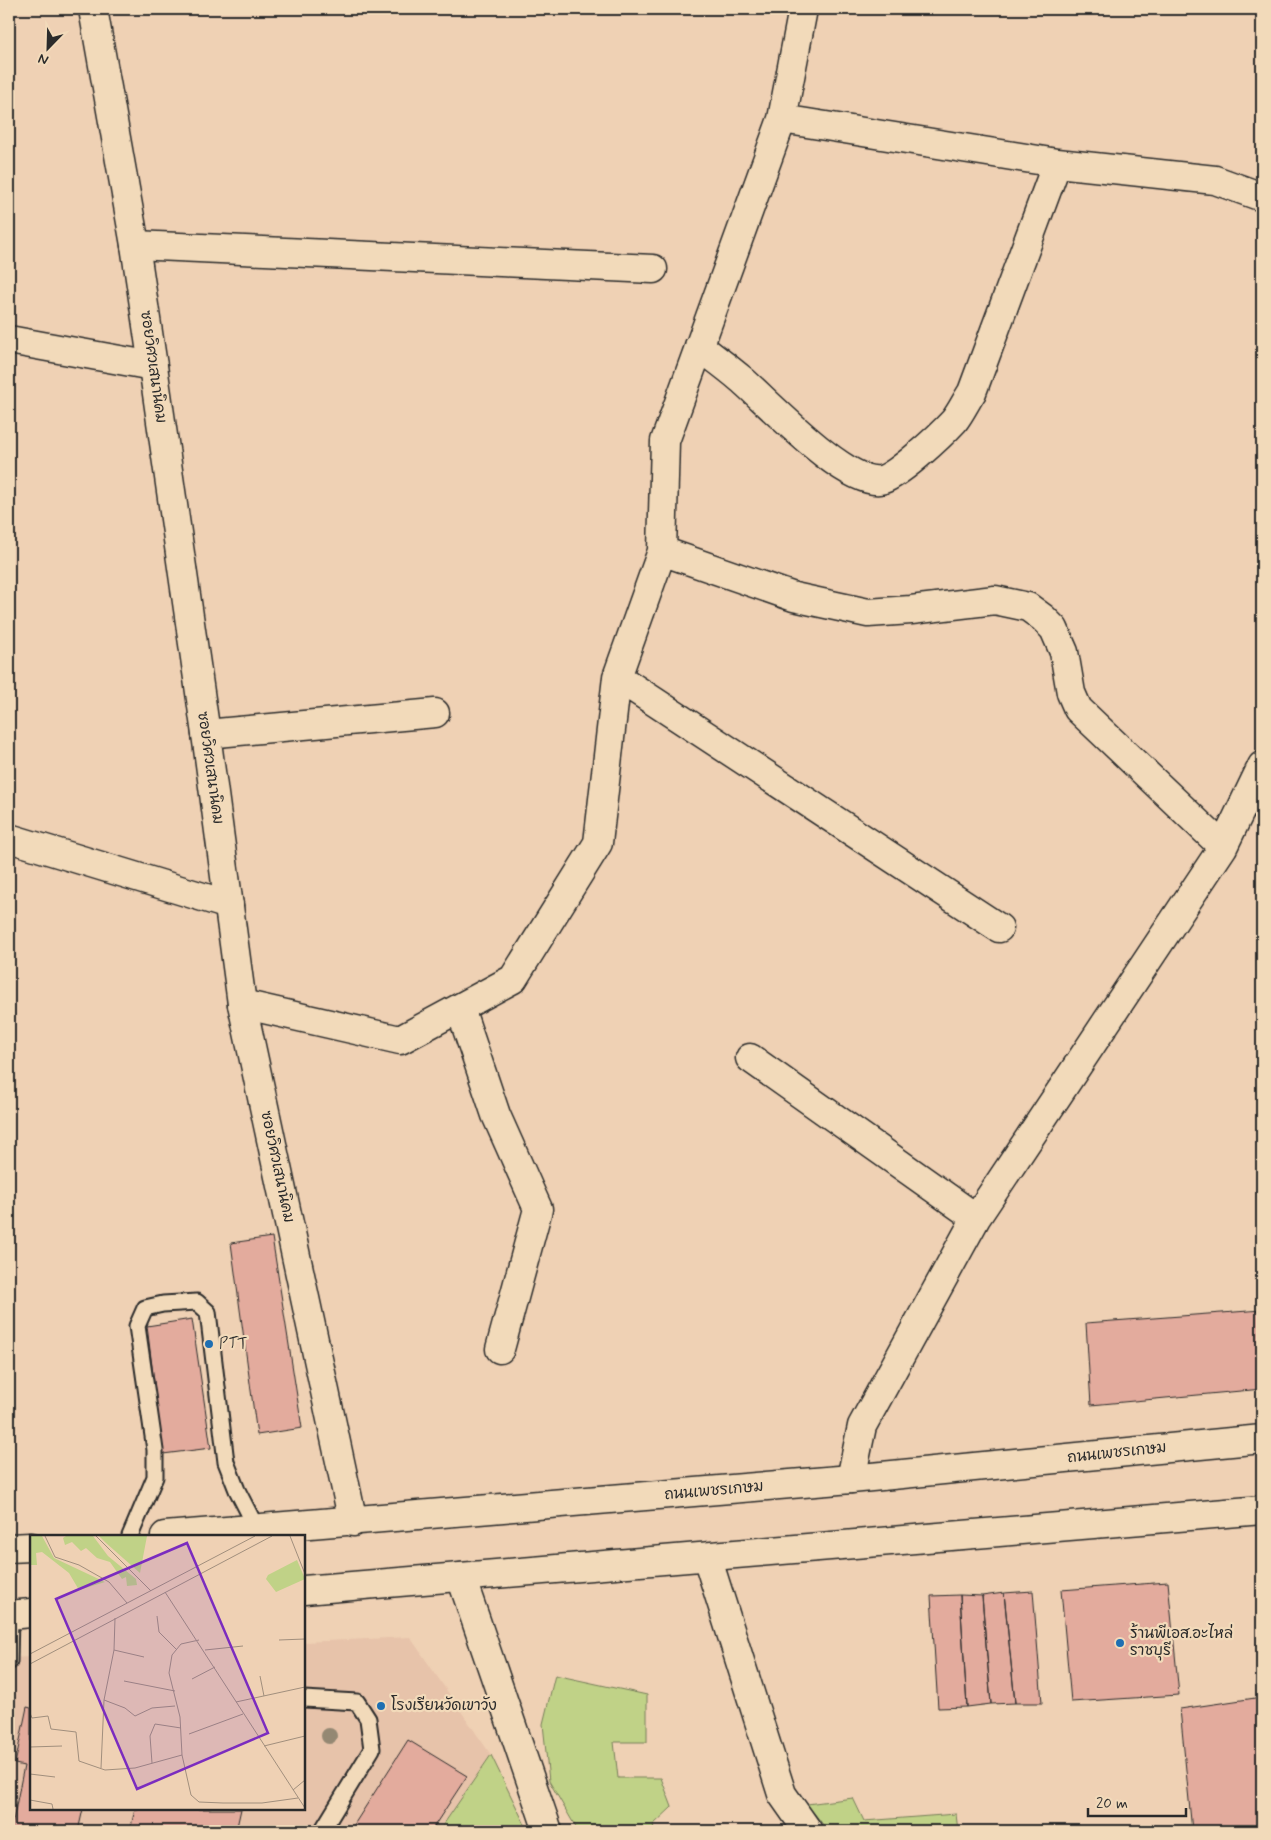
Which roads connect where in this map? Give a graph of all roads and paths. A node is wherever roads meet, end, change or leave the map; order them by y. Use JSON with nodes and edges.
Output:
{"nodes":[{"id":1,"x":93,"y":9,"type":"edge"},
{"id":2,"x":803,"y":9,"type":"edge"},
{"id":3,"x":782,"y":120,"type":"junction"},
{"id":4,"x":1057,"y":163,"type":"junction"},
{"id":5,"x":1262,"y":197,"type":"edge"},
{"id":6,"x":134,"y":245,"type":"junction"},
{"id":7,"x":653,"y":269,"type":"dead end"},
{"id":8,"x":9,"y":340,"type":"edge"},
{"id":9,"x":699,"y":346,"type":"junction"},
{"id":10,"x":153,"y":366,"type":"junction"},
{"id":11,"x":662,"y":551,"type":"junction"},
{"id":12,"x":617,"y":677,"type":"junction"},
{"id":13,"x":435,"y":712,"type":"dead end"},
{"id":14,"x":206,"y":734,"type":"junction"},
{"id":15,"x":1262,"y":766,"type":"edge"},
{"id":16,"x":9,"y":838,"type":"edge"},
{"id":17,"x":1223,"y":847,"type":"junction"},
{"id":18,"x":229,"y":905,"type":"junction"},
{"id":19,"x":999,"y":928,"type":"dead end"},
{"id":20,"x":242,"y":1004,"type":"junction"},
{"id":21,"x":460,"y":1008,"type":"junction"},
{"id":22,"x":750,"y":1058,"type":"dead end"},
{"id":23,"x":976,"y":1218,"type":"junction"},
{"id":24,"x":500,"y":1350,"type":"dead end"},
{"id":25,"x":1262,"y":1439,"type":"edge"},
{"id":26,"x":851,"y":1479,"type":"junction"},
{"id":27,"x":1262,"y":1510,"type":"edge"},
{"id":28,"x":353,"y":1522,"type":"junction"},
{"id":29,"x":257,"y":1529,"type":"junction"},
{"id":30,"x":130,"y":1535,"type":"edge"},
{"id":31,"x":177,"y":1535,"type":"edge"},
{"id":32,"x":30,"y":1547,"type":"edge"},
{"id":33,"x":9,"y":1548,"type":"edge"},
{"id":34,"x":707,"y":1557,"type":"junction"},
{"id":35,"x":461,"y":1578,"type":"junction"},
{"id":36,"x":305,"y":1590,"type":"edge"},
{"id":37,"x":17,"y":1614,"type":"edge"},
{"id":38,"x":9,"y":1662,"type":"edge"},
{"id":39,"x":305,"y":1699,"type":"edge"},
{"id":40,"x":322,"y":1831,"type":"edge"},
{"id":41,"x":548,"y":1831,"type":"edge"},
{"id":42,"x":808,"y":1831,"type":"edge"}],
"edges":[{"from":1,"to":6,"type":"street","name":"ซอยวิศวเสนานิคม"},
{"from":2,"to":3,"type":"street"},
{"from":3,"to":4,"type":"street"},
{"from":3,"to":9,"type":"street"},
{"from":4,"to":5,"type":"street"},
{"from":4,"to":9,"type":"street"},
{"from":6,"to":7,"type":"street"},
{"from":6,"to":10,"type":"street","name":"ซอยวิศวเสนานิคม"},
{"from":8,"to":10,"type":"street"},
{"from":9,"to":11,"type":"street"},
{"from":10,"to":14,"type":"street","name":"ซอยวิศวเสนานิคม"},
{"from":11,"to":12,"type":"street"},
{"from":11,"to":17,"type":"street"},
{"from":12,"to":19,"type":"street"},
{"from":12,"to":21,"type":"street"},
{"from":13,"to":14,"type":"street"},
{"from":14,"to":18,"type":"street","name":"ซอยวิศวเสนานิคม"},
{"from":15,"to":17,"type":"street"},
{"from":16,"to":18,"type":"street"},
{"from":17,"to":23,"type":"street"},
{"from":18,"to":20,"type":"street","name":"ซอยวิศวเสนานิคม"},
{"from":20,"to":21,"type":"street"},
{"from":20,"to":28,"type":"street","name":"ซอยวิศวเสนานิคม"},
{"from":21,"to":24,"type":"street"},
{"from":22,"to":23,"type":"street"},
{"from":23,"to":26,"type":"street"},
{"from":25,"to":26,"type":"street","name":"ถนนเพชรเกษม"},
{"from":26,"to":28,"type":"street","name":"ถนนเพชรเกษม"},
{"from":27,"to":34,"type":"street"},
{"from":28,"to":29,"type":"street","name":"ถนนเพชรเกษม"},
{"from":29,"to":30,"type":"lane"},
{"from":29,"to":31,"type":"street","name":"ถนนเพชรเกษม"},
{"from":32,"to":33,"type":"street"},
{"from":34,"to":35,"type":"street"},
{"from":34,"to":42,"type":"street"},
{"from":35,"to":36,"type":"street"},
{"from":35,"to":41,"type":"street"},
{"from":37,"to":38,"type":"lane"},
{"from":39,"to":40,"type":"lane"}]}
